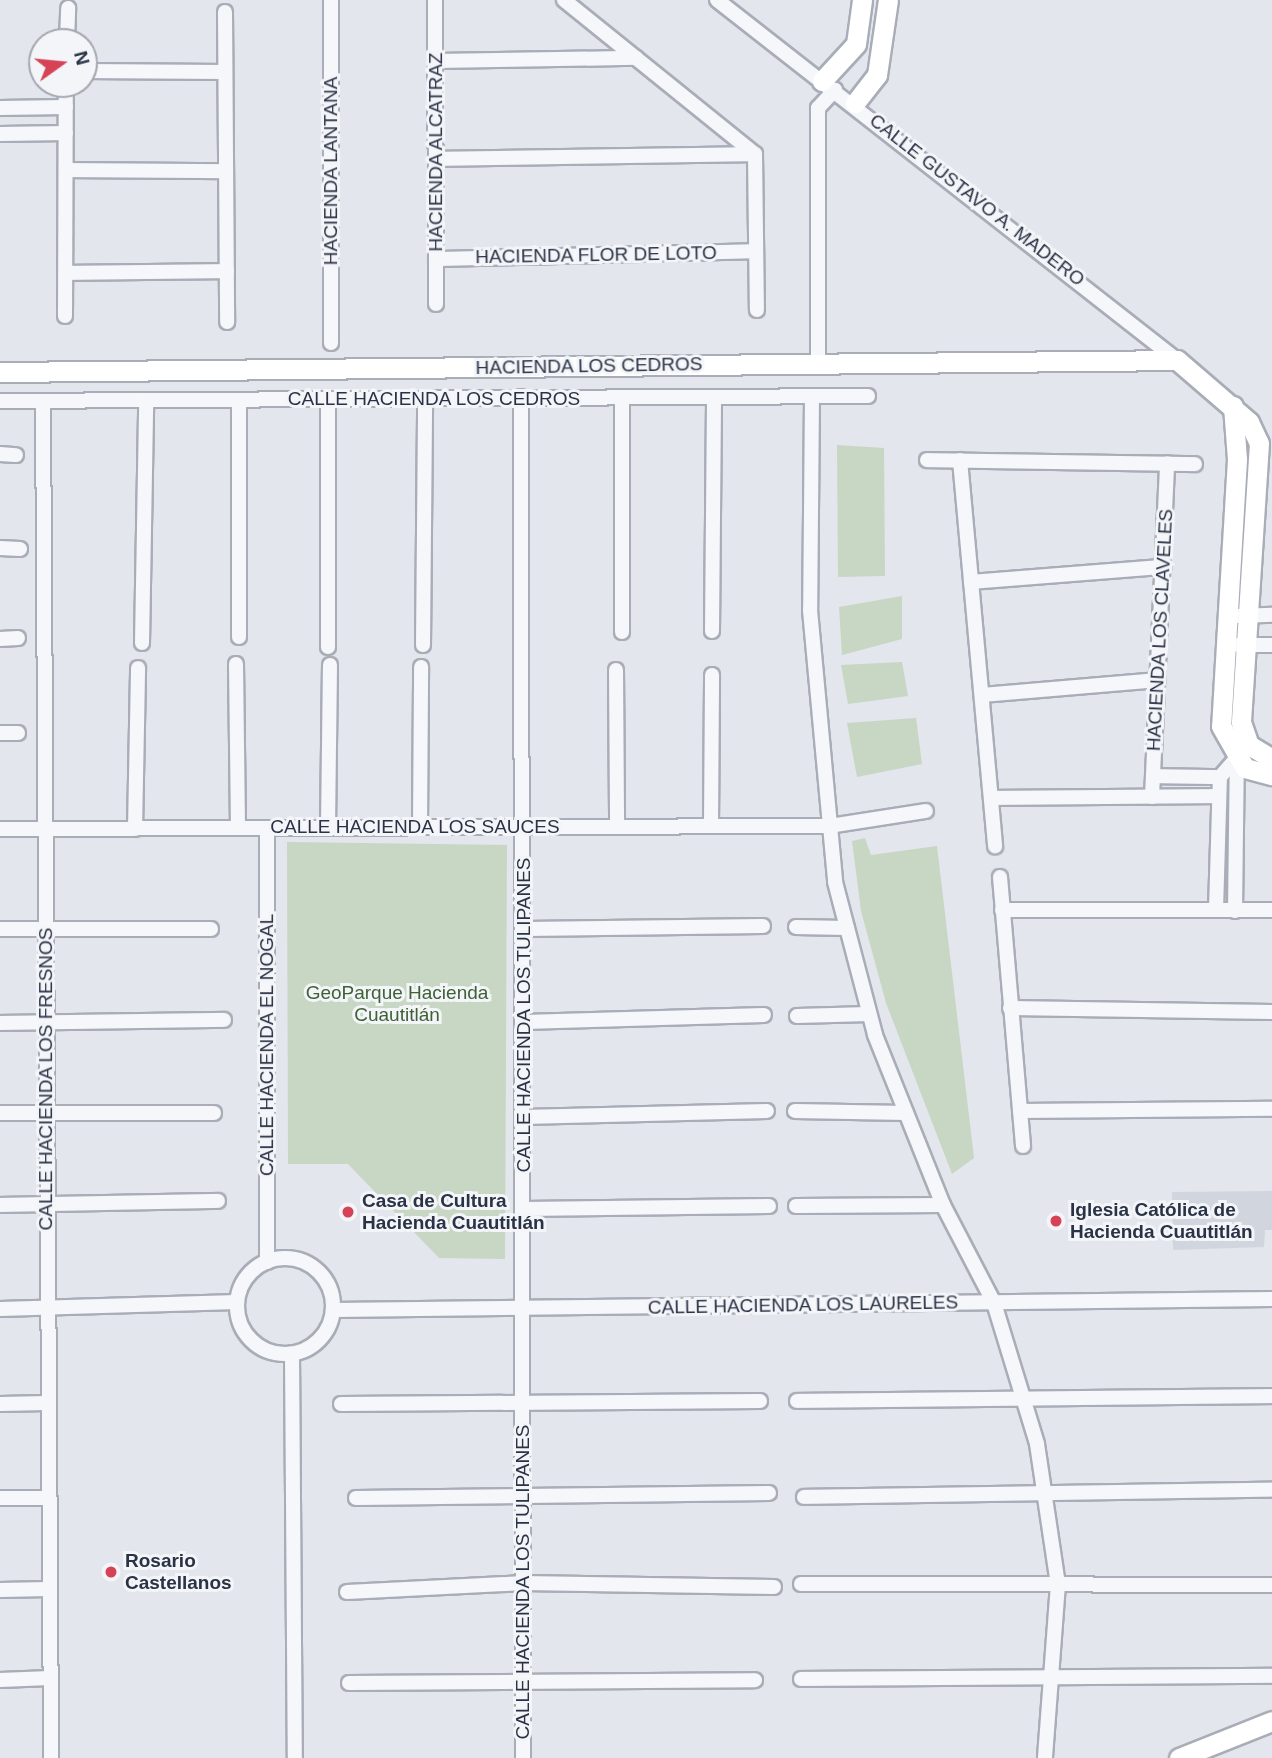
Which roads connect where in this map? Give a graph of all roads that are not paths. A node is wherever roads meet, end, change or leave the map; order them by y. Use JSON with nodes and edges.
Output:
{"nodes":[{"id":1,"x":331,"y":0,"type":"edge"},
{"id":2,"x":435,"y":0,"type":"edge"},
{"id":3,"x":564,"y":0,"type":"edge"},
{"id":4,"x":717,"y":0,"type":"edge"},
{"id":5,"x":862,"y":0,"type":"edge"},
{"id":6,"x":888,"y":0,"type":"edge"},
{"id":7,"x":68,"y":8,"type":"dead end"},
{"id":8,"x":225,"y":12,"type":"dead end"},
{"id":9,"x":67,"y":28,"type":"edge"},
{"id":10,"x":636,"y":58,"type":"junction"},
{"id":11,"x":436,"y":61,"type":"junction"},
{"id":12,"x":98,"y":71,"type":"edge"},
{"id":13,"x":225,"y":72,"type":"junction"},
{"id":14,"x":829,"y":85,"type":"junction"},
{"id":15,"x":66,"y":98,"type":"edge"},
{"id":16,"x":855,"y":103,"type":"junction"},
{"id":17,"x":66,"y":107,"type":"junction"},
{"id":18,"x":0,"y":108,"type":"edge"},
{"id":19,"x":66,"y":133,"type":"junction"},
{"id":20,"x":0,"y":134,"type":"edge"},
{"id":21,"x":755,"y":154,"type":"junction"},
{"id":22,"x":436,"y":159,"type":"junction"},
{"id":23,"x":67,"y":170,"type":"junction"},
{"id":24,"x":226,"y":171,"type":"junction"},
{"id":25,"x":756,"y":251,"type":"junction"},
{"id":26,"x":436,"y":259,"type":"junction"},
{"id":27,"x":227,"y":271,"type":"junction"},
{"id":28,"x":66,"y":273,"type":"junction"},
{"id":29,"x":436,"y":303,"type":"dead end"},
{"id":30,"x":757,"y":310,"type":"dead end"},
{"id":31,"x":65,"y":316,"type":"dead end"},
{"id":32,"x":227,"y":322,"type":"dead end"},
{"id":33,"x":331,"y":343,"type":"dead end"},
{"id":34,"x":1178,"y":360,"type":"junction"},
{"id":35,"x":818,"y":364,"type":"junction"},
{"id":36,"x":0,"y":372,"type":"edge"},
{"id":37,"x":868,"y":396,"type":"dead end"},
{"id":38,"x":521,"y":397,"type":"junction"},
{"id":39,"x":714,"y":397,"type":"junction"},
{"id":40,"x":812,"y":397,"type":"junction"},
{"id":41,"x":425,"y":398,"type":"junction"},
{"id":42,"x":622,"y":398,"type":"junction"},
{"id":43,"x":239,"y":400,"type":"junction"},
{"id":44,"x":328,"y":400,"type":"junction"},
{"id":45,"x":0,"y":401,"type":"edge"},
{"id":46,"x":43,"y":401,"type":"junction"},
{"id":47,"x":146,"y":403,"type":"junction"},
{"id":48,"x":1233,"y":406,"type":"junction"},
{"id":49,"x":0,"y":454,"type":"edge"},
{"id":50,"x":16,"y":455,"type":"dead end"},
{"id":51,"x":927,"y":460,"type":"dead end"},
{"id":52,"x":960,"y":460,"type":"junction"},
{"id":53,"x":1167,"y":463,"type":"junction"},
{"id":54,"x":1195,"y":464,"type":"dead end"},
{"id":55,"x":0,"y":548,"type":"edge"},
{"id":56,"x":20,"y":549,"type":"dead end"},
{"id":57,"x":1163,"y":567,"type":"junction"},
{"id":58,"x":971,"y":582,"type":"junction"},
{"id":59,"x":1251,"y":615,"type":"junction"},
{"id":60,"x":1272,"y":615,"type":"edge"},
{"id":61,"x":1228,"y":617,"type":"junction"},
{"id":62,"x":712,"y":631,"type":"dead end"},
{"id":63,"x":622,"y":632,"type":"dead end"},
{"id":64,"x":239,"y":637,"type":"dead end"},
{"id":65,"x":18,"y":638,"type":"dead end"},
{"id":66,"x":0,"y":639,"type":"edge"},
{"id":67,"x":142,"y":643,"type":"dead end"},
{"id":68,"x":1249,"y":644,"type":"junction"},
{"id":69,"x":423,"y":645,"type":"dead end"},
{"id":70,"x":1226,"y":645,"type":"junction"},
{"id":71,"x":1272,"y":645,"type":"edge"},
{"id":72,"x":328,"y":647,"type":"dead end"},
{"id":73,"x":236,"y":664,"type":"dead end"},
{"id":74,"x":330,"y":665,"type":"dead end"},
{"id":75,"x":421,"y":667,"type":"dead end"},
{"id":76,"x":138,"y":668,"type":"dead end"},
{"id":77,"x":615,"y":670,"type":"dead end"},
{"id":78,"x":712,"y":675,"type":"dead end"},
{"id":79,"x":1157,"y":680,"type":"junction"},
{"id":80,"x":984,"y":695,"type":"junction"},
{"id":81,"x":0,"y":733,"type":"edge"},
{"id":82,"x":18,"y":733,"type":"dead end"},
{"id":83,"x":1243,"y":751,"type":"junction"},
{"id":84,"x":1272,"y":759,"type":"edge"},
{"id":85,"x":1272,"y":775,"type":"edge"},
{"id":86,"x":1153,"y":776,"type":"junction"},
{"id":87,"x":1220,"y":777,"type":"junction"},
{"id":88,"x":1218,"y":796,"type":"junction"},
{"id":89,"x":1152,"y":797,"type":"junction"},
{"id":90,"x":993,"y":798,"type":"junction"},
{"id":91,"x":926,"y":811,"type":"dead end"},
{"id":92,"x":526,"y":826,"type":"junction"},
{"id":93,"x":711,"y":826,"type":"junction"},
{"id":94,"x":830,"y":826,"type":"junction"},
{"id":95,"x":420,"y":827,"type":"junction"},
{"id":96,"x":617,"y":827,"type":"junction"},
{"id":97,"x":135,"y":828,"type":"junction"},
{"id":98,"x":238,"y":828,"type":"junction"},
{"id":99,"x":267,"y":828,"type":"junction"},
{"id":100,"x":328,"y":828,"type":"junction"},
{"id":101,"x":0,"y":829,"type":"edge"},
{"id":102,"x":44,"y":829,"type":"junction"},
{"id":103,"x":995,"y":846,"type":"dead end"},
{"id":104,"x":1000,"y":877,"type":"dead end"},
{"id":105,"x":1002,"y":910,"type":"junction"},
{"id":106,"x":1216,"y":910,"type":"junction"},
{"id":107,"x":1234,"y":911,"type":"junction"},
{"id":108,"x":1272,"y":911,"type":"edge"},
{"id":109,"x":764,"y":926,"type":"dead end"},
{"id":110,"x":796,"y":927,"type":"dead end"},
{"id":111,"x":847,"y":928,"type":"junction"},
{"id":112,"x":0,"y":929,"type":"edge"},
{"id":113,"x":211,"y":929,"type":"dead end"},
{"id":114,"x":525,"y":929,"type":"junction"},
{"id":115,"x":44,"y":930,"type":"junction"},
{"id":116,"x":1010,"y":1008,"type":"junction"},
{"id":117,"x":1272,"y":1012,"type":"edge"},
{"id":118,"x":869,"y":1014,"type":"junction"},
{"id":119,"x":764,"y":1015,"type":"dead end"},
{"id":120,"x":797,"y":1016,"type":"dead end"},
{"id":121,"x":224,"y":1020,"type":"dead end"},
{"id":122,"x":524,"y":1022,"type":"junction"},
{"id":123,"x":0,"y":1023,"type":"edge"},
{"id":124,"x":45,"y":1023,"type":"junction"},
{"id":125,"x":1272,"y":1109,"type":"edge"},
{"id":126,"x":767,"y":1111,"type":"dead end"},
{"id":127,"x":795,"y":1111,"type":"dead end"},
{"id":128,"x":1020,"y":1111,"type":"junction"},
{"id":129,"x":0,"y":1113,"type":"edge"},
{"id":130,"x":46,"y":1113,"type":"junction"},
{"id":131,"x":214,"y":1113,"type":"dead end"},
{"id":132,"x":906,"y":1113,"type":"junction"},
{"id":133,"x":523,"y":1117,"type":"junction"},
{"id":134,"x":1023,"y":1146,"type":"dead end"},
{"id":135,"x":218,"y":1201,"type":"dead end"},
{"id":136,"x":47,"y":1204,"type":"junction"},
{"id":137,"x":0,"y":1205,"type":"edge"},
{"id":138,"x":943,"y":1205,"type":"junction"},
{"id":139,"x":769,"y":1206,"type":"dead end"},
{"id":140,"x":796,"y":1206,"type":"dead end"},
{"id":141,"x":524,"y":1209,"type":"junction"},
{"id":142,"x":267,"y":1262,"type":"junction"},
{"id":143,"x":1272,"y":1299,"type":"edge"},
{"id":144,"x":237,"y":1302,"type":"junction"},
{"id":145,"x":994,"y":1303,"type":"junction"},
{"id":146,"x":524,"y":1308,"type":"junction"},
{"id":147,"x":0,"y":1309,"type":"edge"},
{"id":148,"x":47,"y":1309,"type":"junction"},
{"id":149,"x":333,"y":1310,"type":"junction"},
{"id":150,"x":292,"y":1354,"type":"junction"},
{"id":151,"x":1024,"y":1394,"type":"junction"},
{"id":152,"x":1272,"y":1396,"type":"edge"},
{"id":153,"x":760,"y":1401,"type":"dead end"},
{"id":154,"x":797,"y":1401,"type":"dead end"},
{"id":155,"x":47,"y":1403,"type":"junction"},
{"id":156,"x":524,"y":1403,"type":"junction"},
{"id":157,"x":0,"y":1404,"type":"edge"},
{"id":158,"x":341,"y":1404,"type":"dead end"},
{"id":159,"x":1272,"y":1490,"type":"edge"},
{"id":160,"x":523,"y":1491,"type":"junction"},
{"id":161,"x":769,"y":1493,"type":"dead end"},
{"id":162,"x":1045,"y":1493,"type":"junction"},
{"id":163,"x":804,"y":1497,"type":"dead end"},
{"id":164,"x":0,"y":1498,"type":"edge"},
{"id":165,"x":49,"y":1498,"type":"junction"},
{"id":166,"x":356,"y":1498,"type":"dead end"},
{"id":167,"x":523,"y":1583,"type":"junction"},
{"id":168,"x":802,"y":1584,"type":"dead end"},
{"id":169,"x":1058,"y":1584,"type":"junction"},
{"id":170,"x":1272,"y":1586,"type":"edge"},
{"id":171,"x":774,"y":1587,"type":"dead end"},
{"id":172,"x":49,"y":1589,"type":"junction"},
{"id":173,"x":0,"y":1590,"type":"edge"},
{"id":174,"x":346,"y":1592,"type":"dead end"},
{"id":175,"x":1272,"y":1676,"type":"edge"},
{"id":176,"x":523,"y":1677,"type":"junction"},
{"id":177,"x":50,"y":1678,"type":"junction"},
{"id":178,"x":801,"y":1679,"type":"dead end"},
{"id":179,"x":0,"y":1680,"type":"edge"},
{"id":180,"x":755,"y":1680,"type":"dead end"},
{"id":181,"x":1052,"y":1681,"type":"junction"},
{"id":182,"x":349,"y":1683,"type":"dead end"},
{"id":183,"x":1272,"y":1721,"type":"edge"},
{"id":184,"x":51,"y":1758,"type":"edge"},
{"id":185,"x":295,"y":1758,"type":"edge"},
{"id":186,"x":523,"y":1758,"type":"edge"},
{"id":187,"x":1045,"y":1758,"type":"edge"},
{"id":188,"x":1179,"y":1758,"type":"edge"}],
"edges":[{"from":1,"to":33,"type":"street","name":"HACIENDA LANTANA"},
{"from":2,"to":11,"type":"street","name":"HACIENDA ALCATRAZ"},
{"from":3,"to":10,"type":"street"},
{"from":4,"to":14,"type":"street","name":"CALLE GUSTAVO A. MADERO"},
{"from":5,"to":14,"type":"main road"},
{"from":6,"to":16,"type":"main road"},
{"from":7,"to":9,"type":"street"},
{"from":8,"to":13,"type":"street"},
{"from":10,"to":11,"type":"street"},
{"from":10,"to":21,"type":"street"},
{"from":11,"to":22,"type":"street","name":"HACIENDA ALCATRAZ"},
{"from":12,"to":13,"type":"street"},
{"from":13,"to":24,"type":"street"},
{"from":14,"to":16,"type":"street","name":"CALLE GUSTAVO A. MADERO"},
{"from":14,"to":35,"type":"street"},
{"from":15,"to":17,"type":"street"},
{"from":16,"to":34,"type":"street","name":"CALLE GUSTAVO A. MADERO"},
{"from":17,"to":18,"type":"street"},
{"from":17,"to":19,"type":"street"},
{"from":19,"to":20,"type":"street"},
{"from":19,"to":23,"type":"street"},
{"from":21,"to":22,"type":"street"},
{"from":21,"to":25,"type":"street"},
{"from":22,"to":26,"type":"street","name":"HACIENDA ALCATRAZ"},
{"from":23,"to":24,"type":"street"},
{"from":23,"to":28,"type":"street"},
{"from":24,"to":27,"type":"street"},
{"from":25,"to":26,"type":"street","name":"HACIENDA FLOR DE LOTO"},
{"from":25,"to":30,"type":"street"},
{"from":26,"to":29,"type":"street","name":"HACIENDA ALCATRAZ"},
{"from":27,"to":28,"type":"street"},
{"from":27,"to":32,"type":"street"},
{"from":28,"to":31,"type":"street"},
{"from":34,"to":35,"type":"main road","name":"HACIENDA LOS CEDROS"},
{"from":34,"to":48,"type":"main road","name":"CALLE GUSTAVO A. MADERO"},
{"from":35,"to":36,"type":"main road","name":"HACIENDA LOS CEDROS"},
{"from":37,"to":40,"type":"street","name":"CALLE HACIENDA LOS CEDROS"},
{"from":38,"to":41,"type":"street","name":"CALLE HACIENDA LOS CEDROS"},
{"from":38,"to":42,"type":"street","name":"CALLE HACIENDA LOS CEDROS"},
{"from":38,"to":92,"type":"street","name":"CALLE HACIENDA LOS TULIPANES"},
{"from":39,"to":40,"type":"street","name":"CALLE HACIENDA LOS CEDROS"},
{"from":39,"to":42,"type":"street","name":"CALLE HACIENDA LOS CEDROS"},
{"from":39,"to":62,"type":"street"},
{"from":40,"to":94,"type":"street"},
{"from":41,"to":44,"type":"street","name":"CALLE HACIENDA LOS CEDROS"},
{"from":41,"to":69,"type":"street"},
{"from":42,"to":63,"type":"street"},
{"from":43,"to":44,"type":"street","name":"CALLE HACIENDA LOS CEDROS"},
{"from":43,"to":47,"type":"street","name":"CALLE HACIENDA LOS CEDROS"},
{"from":43,"to":64,"type":"street"},
{"from":44,"to":72,"type":"street"},
{"from":45,"to":46,"type":"street","name":"CALLE HACIENDA LOS CEDROS"},
{"from":46,"to":47,"type":"street","name":"CALLE HACIENDA LOS CEDROS"},
{"from":46,"to":102,"type":"street","name":"CALLE HACIENDA LOS FRESNOS"},
{"from":47,"to":67,"type":"street"},
{"from":48,"to":59,"type":"main road","name":"CALLE GUSTAVO A. MADERO"},
{"from":48,"to":61,"type":"main road"},
{"from":49,"to":50,"type":"street"},
{"from":51,"to":52,"type":"street"},
{"from":52,"to":53,"type":"street"},
{"from":52,"to":58,"type":"street"},
{"from":53,"to":54,"type":"street"},
{"from":53,"to":57,"type":"street","name":"HACIENDA LOS CLAVELES"},
{"from":55,"to":56,"type":"street"},
{"from":57,"to":58,"type":"street"},
{"from":57,"to":79,"type":"street","name":"HACIENDA LOS CLAVELES"},
{"from":58,"to":80,"type":"street"},
{"from":59,"to":60,"type":"street"},
{"from":59,"to":61,"type":"street"},
{"from":59,"to":68,"type":"main road","name":"CALLE GUSTAVO A. MADERO"},
{"from":61,"to":70,"type":"main road"},
{"from":65,"to":66,"type":"street"},
{"from":68,"to":70,"type":"street"},
{"from":68,"to":71,"type":"street"},
{"from":68,"to":83,"type":"main road","name":"CALLE GUSTAVO A. MADERO"},
{"from":70,"to":83,"type":"main road"},
{"from":73,"to":98,"type":"street"},
{"from":74,"to":100,"type":"street"},
{"from":75,"to":95,"type":"street"},
{"from":76,"to":97,"type":"street"},
{"from":77,"to":96,"type":"street"},
{"from":78,"to":93,"type":"street"},
{"from":79,"to":80,"type":"street"},
{"from":79,"to":86,"type":"street","name":"HACIENDA LOS CLAVELES"},
{"from":80,"to":90,"type":"street"},
{"from":81,"to":82,"type":"street"},
{"from":83,"to":84,"type":"main road"},
{"from":83,"to":85,"type":"main road"},
{"from":83,"to":87,"type":"street"},
{"from":83,"to":107,"type":"street"},
{"from":86,"to":87,"type":"street"},
{"from":86,"to":89,"type":"street","name":"HACIENDA LOS CLAVELES"},
{"from":87,"to":88,"type":"street"},
{"from":88,"to":89,"type":"street"},
{"from":88,"to":106,"type":"street"},
{"from":89,"to":90,"type":"street"},
{"from":90,"to":103,"type":"street"},
{"from":91,"to":94,"type":"street","name":"CALLE HACIENDA LOS SAUCES"},
{"from":92,"to":95,"type":"street","name":"CALLE HACIENDA LOS SAUCES"},
{"from":92,"to":96,"type":"street","name":"CALLE HACIENDA LOS SAUCES"},
{"from":92,"to":114,"type":"street","name":"CALLE HACIENDA LOS TULIPANES"},
{"from":93,"to":94,"type":"street","name":"CALLE HACIENDA LOS SAUCES"},
{"from":93,"to":96,"type":"street","name":"CALLE HACIENDA LOS SAUCES"},
{"from":94,"to":111,"type":"street"},
{"from":95,"to":100,"type":"street","name":"CALLE HACIENDA LOS SAUCES"},
{"from":97,"to":98,"type":"street","name":"CALLE HACIENDA LOS SAUCES"},
{"from":97,"to":102,"type":"street","name":"CALLE HACIENDA LOS SAUCES"},
{"from":98,"to":99,"type":"street","name":"CALLE HACIENDA LOS SAUCES"},
{"from":99,"to":100,"type":"street","name":"CALLE HACIENDA LOS SAUCES"},
{"from":99,"to":142,"type":"street","name":"CALLE HACIENDA EL NOGAL"},
{"from":101,"to":102,"type":"street","name":"CALLE HACIENDA LOS SAUCES"},
{"from":102,"to":115,"type":"street","name":"CALLE HACIENDA LOS FRESNOS"},
{"from":104,"to":105,"type":"street"},
{"from":105,"to":106,"type":"street"},
{"from":105,"to":116,"type":"street"},
{"from":106,"to":107,"type":"street"},
{"from":107,"to":108,"type":"street"},
{"from":109,"to":114,"type":"street"},
{"from":110,"to":111,"type":"street"},
{"from":111,"to":118,"type":"street"},
{"from":112,"to":115,"type":"street"},
{"from":113,"to":115,"type":"street"},
{"from":114,"to":122,"type":"street","name":"CALLE HACIENDA LOS TULIPANES"},
{"from":115,"to":124,"type":"street","name":"CALLE HACIENDA LOS FRESNOS"},
{"from":116,"to":117,"type":"street"},
{"from":116,"to":128,"type":"street"},
{"from":118,"to":120,"type":"street"},
{"from":118,"to":132,"type":"street"},
{"from":119,"to":122,"type":"street"},
{"from":121,"to":124,"type":"street"},
{"from":122,"to":133,"type":"street","name":"CALLE HACIENDA LOS TULIPANES"},
{"from":123,"to":124,"type":"street"},
{"from":124,"to":130,"type":"street","name":"CALLE HACIENDA LOS FRESNOS"},
{"from":125,"to":128,"type":"street"},
{"from":126,"to":133,"type":"street"},
{"from":127,"to":132,"type":"street"},
{"from":128,"to":134,"type":"street"},
{"from":129,"to":130,"type":"street"},
{"from":130,"to":131,"type":"street"},
{"from":130,"to":136,"type":"street","name":"CALLE HACIENDA LOS FRESNOS"},
{"from":132,"to":138,"type":"street"},
{"from":133,"to":141,"type":"street","name":"CALLE HACIENDA LOS TULIPANES"},
{"from":135,"to":136,"type":"street"},
{"from":136,"to":137,"type":"street"},
{"from":136,"to":148,"type":"street","name":"CALLE HACIENDA LOS FRESNOS"},
{"from":138,"to":140,"type":"street"},
{"from":138,"to":145,"type":"street"},
{"from":139,"to":141,"type":"street"},
{"from":141,"to":146,"type":"street","name":"CALLE HACIENDA LOS TULIPANES"},
{"from":142,"to":144,"type":"street"},
{"from":142,"to":149,"type":"street"},
{"from":143,"to":145,"type":"street","name":"CALLE HACIENDA LOS LAURELES"},
{"from":144,"to":148,"type":"street"},
{"from":144,"to":150,"type":"street"},
{"from":145,"to":146,"type":"street","name":"CALLE HACIENDA LOS LAURELES"},
{"from":145,"to":151,"type":"street"},
{"from":146,"to":149,"type":"street","name":"CALLE HACIENDA LOS LAURELES"},
{"from":146,"to":156,"type":"street","name":"CALLE HACIENDA LOS TULIPANES"},
{"from":147,"to":148,"type":"street"},
{"from":148,"to":155,"type":"street","name":"CALLE HACIENDA LOS FRESNOS"},
{"from":149,"to":150,"type":"street"},
{"from":150,"to":185,"type":"street"},
{"from":151,"to":152,"type":"street"},
{"from":151,"to":154,"type":"street"},
{"from":151,"to":162,"type":"street"},
{"from":153,"to":156,"type":"street"},
{"from":155,"to":157,"type":"street"},
{"from":155,"to":165,"type":"street","name":"CALLE HACIENDA LOS FRESNOS"},
{"from":156,"to":158,"type":"street"},
{"from":156,"to":160,"type":"street","name":"CALLE HACIENDA LOS TULIPANES"},
{"from":159,"to":162,"type":"street"},
{"from":160,"to":161,"type":"street"},
{"from":160,"to":166,"type":"street"},
{"from":160,"to":167,"type":"street","name":"CALLE HACIENDA LOS TULIPANES"},
{"from":162,"to":163,"type":"street"},
{"from":162,"to":169,"type":"street"},
{"from":164,"to":165,"type":"street"},
{"from":165,"to":172,"type":"street","name":"CALLE HACIENDA LOS FRESNOS"},
{"from":167,"to":171,"type":"street"},
{"from":167,"to":174,"type":"street"},
{"from":167,"to":176,"type":"street","name":"CALLE HACIENDA LOS TULIPANES"},
{"from":168,"to":169,"type":"street"},
{"from":169,"to":170,"type":"street"},
{"from":169,"to":181,"type":"street"},
{"from":172,"to":173,"type":"street"},
{"from":172,"to":177,"type":"street","name":"CALLE HACIENDA LOS FRESNOS"},
{"from":175,"to":181,"type":"street"},
{"from":176,"to":180,"type":"street"},
{"from":176,"to":182,"type":"street"},
{"from":176,"to":186,"type":"street","name":"CALLE HACIENDA LOS TULIPANES"},
{"from":177,"to":179,"type":"street"},
{"from":177,"to":184,"type":"street","name":"CALLE HACIENDA LOS FRESNOS"},
{"from":178,"to":181,"type":"street"},
{"from":181,"to":187,"type":"street"},
{"from":183,"to":188,"type":"main road"}]}
